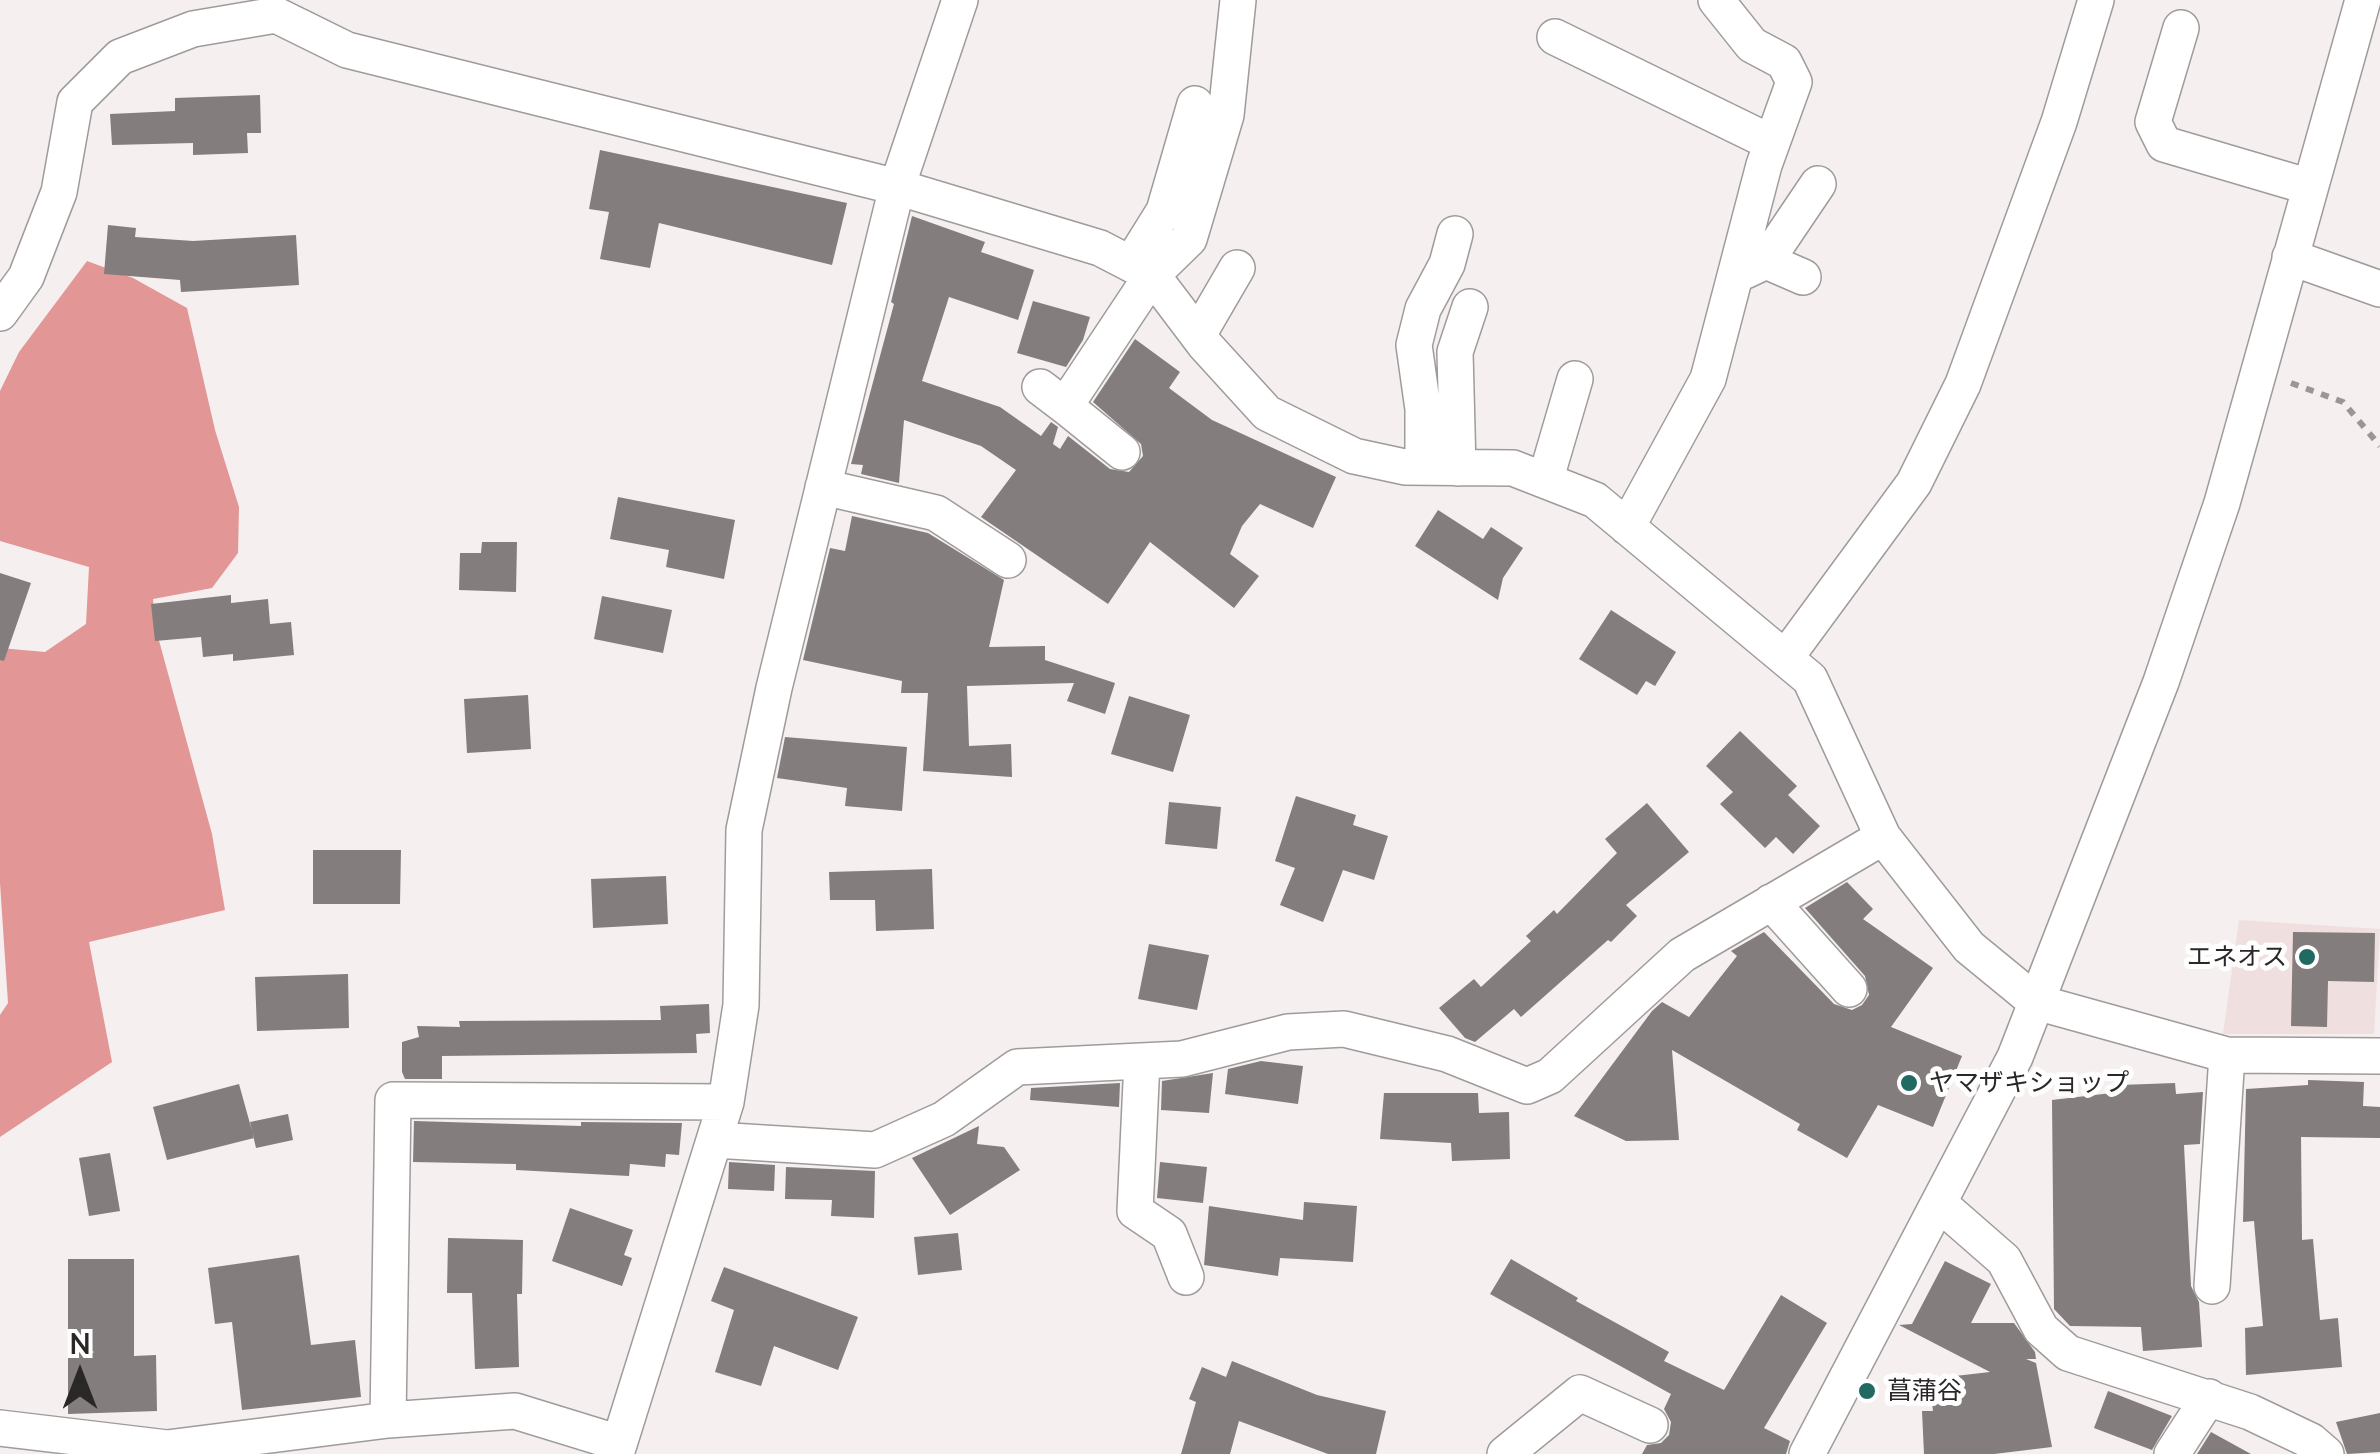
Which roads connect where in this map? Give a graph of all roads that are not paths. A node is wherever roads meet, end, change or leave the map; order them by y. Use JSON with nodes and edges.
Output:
{"nodes":[{"id":1,"x":960,"y":0,"type":"edge"},
{"id":2,"x":1238,"y":0,"type":"edge"},
{"id":3,"x":1716,"y":0,"type":"edge"},
{"id":4,"x":2096,"y":0,"type":"edge"},
{"id":5,"x":2363,"y":0,"type":"edge"},
{"id":6,"x":280,"y":8,"type":"edge"},
{"id":7,"x":2181,"y":28,"type":"dead end"},
{"id":8,"x":1555,"y":37,"type":"dead end"},
{"id":9,"x":1195,"y":104,"type":"dead end"},
{"id":10,"x":1772,"y":143,"type":"junction"},
{"id":11,"x":1818,"y":184,"type":"dead end"},
{"id":12,"x":898,"y":187,"type":"junction"},
{"id":13,"x":2310,"y":187,"type":"junction"},
{"id":14,"x":1455,"y":234,"type":"dead end"},
{"id":15,"x":2290,"y":257,"type":"junction"},
{"id":16,"x":1237,"y":268,"type":"dead end"},
{"id":17,"x":1751,"y":268,"type":"junction"},
{"id":18,"x":1141,"y":269,"type":"junction"},
{"id":19,"x":1802,"y":278,"type":"dead end"},
{"id":20,"x":2380,"y":289,"type":"edge"},
{"id":21,"x":1470,"y":308,"type":"dead end"},
{"id":22,"x":0,"y":313,"type":"edge"},
{"id":23,"x":1198,"y":335,"type":"junction"},
{"id":24,"x":1575,"y":379,"type":"dead end"},
{"id":25,"x":1122,"y":452,"type":"dead end"},
{"id":26,"x":1441,"y":468,"type":"junction"},
{"id":27,"x":1546,"y":478,"type":"junction"},
{"id":28,"x":823,"y":487,"type":"junction"},
{"id":29,"x":1628,"y":527,"type":"junction"},
{"id":30,"x":1008,"y":560,"type":"dead end"},
{"id":31,"x":1786,"y":657,"type":"junction"},
{"id":32,"x":1883,"y":837,"type":"junction"},
{"id":33,"x":1771,"y":902,"type":"junction"},
{"id":34,"x":1848,"y":989,"type":"dead end"},
{"id":35,"x":2036,"y":1002,"type":"junction"},
{"id":36,"x":2227,"y":1055,"type":"junction"},
{"id":37,"x":2380,"y":1056,"type":"edge"},
{"id":38,"x":1142,"y":1061,"type":"junction"},
{"id":39,"x":726,"y":1102,"type":"junction"},
{"id":40,"x":715,"y":1140,"type":"junction"},
{"id":41,"x":1941,"y":1206,"type":"junction"},
{"id":42,"x":1186,"y":1276,"type":"dead end"},
{"id":43,"x":2212,"y":1286,"type":"dead end"},
{"id":44,"x":2209,"y":1398,"type":"junction"},
{"id":45,"x":388,"y":1420,"type":"junction"},
{"id":46,"x":1650,"y":1425,"type":"dead end"},
{"id":47,"x":0,"y":1428,"type":"edge"},
{"id":48,"x":618,"y":1449,"type":"edge"},
{"id":49,"x":1505,"y":1454,"type":"edge"},
{"id":50,"x":1807,"y":1454,"type":"edge"},
{"id":51,"x":2172,"y":1454,"type":"edge"},
{"id":52,"x":2326,"y":1454,"type":"edge"}],
"edges":[{"from":1,"to":12,"type":"street"},
{"from":2,"to":18,"type":"street"},
{"from":3,"to":10,"type":"street"},
{"from":4,"to":31,"type":"street"},
{"from":5,"to":13,"type":"street"},
{"from":6,"to":12,"type":"street"},
{"from":6,"to":22,"type":"street"},
{"from":7,"to":13,"type":"street"},
{"from":8,"to":10,"type":"street"},
{"from":9,"to":18,"type":"street"},
{"from":10,"to":17,"type":"street"},
{"from":11,"to":17,"type":"street"},
{"from":12,"to":18,"type":"street"},
{"from":12,"to":28,"type":"street"},
{"from":13,"to":15,"type":"street"},
{"from":14,"to":26,"type":"street"},
{"from":15,"to":20,"type":"street"},
{"from":15,"to":35,"type":"street"},
{"from":16,"to":23,"type":"street"},
{"from":17,"to":19,"type":"street"},
{"from":17,"to":29,"type":"street"},
{"from":18,"to":23,"type":"street"},
{"from":18,"to":25,"type":"street"},
{"from":21,"to":26,"type":"street"},
{"from":23,"to":26,"type":"street"},
{"from":24,"to":27,"type":"street"},
{"from":26,"to":27,"type":"street"},
{"from":27,"to":29,"type":"street"},
{"from":28,"to":30,"type":"street"},
{"from":28,"to":39,"type":"street"},
{"from":29,"to":31,"type":"street"},
{"from":31,"to":32,"type":"street"},
{"from":32,"to":33,"type":"street"},
{"from":32,"to":35,"type":"street"},
{"from":33,"to":34,"type":"street"},
{"from":33,"to":38,"type":"street"},
{"from":35,"to":36,"type":"street"},
{"from":35,"to":41,"type":"street"},
{"from":36,"to":37,"type":"street"},
{"from":36,"to":43,"type":"street"},
{"from":38,"to":40,"type":"street"},
{"from":38,"to":42,"type":"street"},
{"from":39,"to":40,"type":"street"},
{"from":39,"to":45,"type":"street"},
{"from":40,"to":48,"type":"street"},
{"from":41,"to":44,"type":"street"},
{"from":41,"to":50,"type":"street"},
{"from":44,"to":51,"type":"street"},
{"from":44,"to":52,"type":"street"},
{"from":45,"to":47,"type":"street"},
{"from":45,"to":48,"type":"street"},
{"from":46,"to":49,"type":"street"}]}
